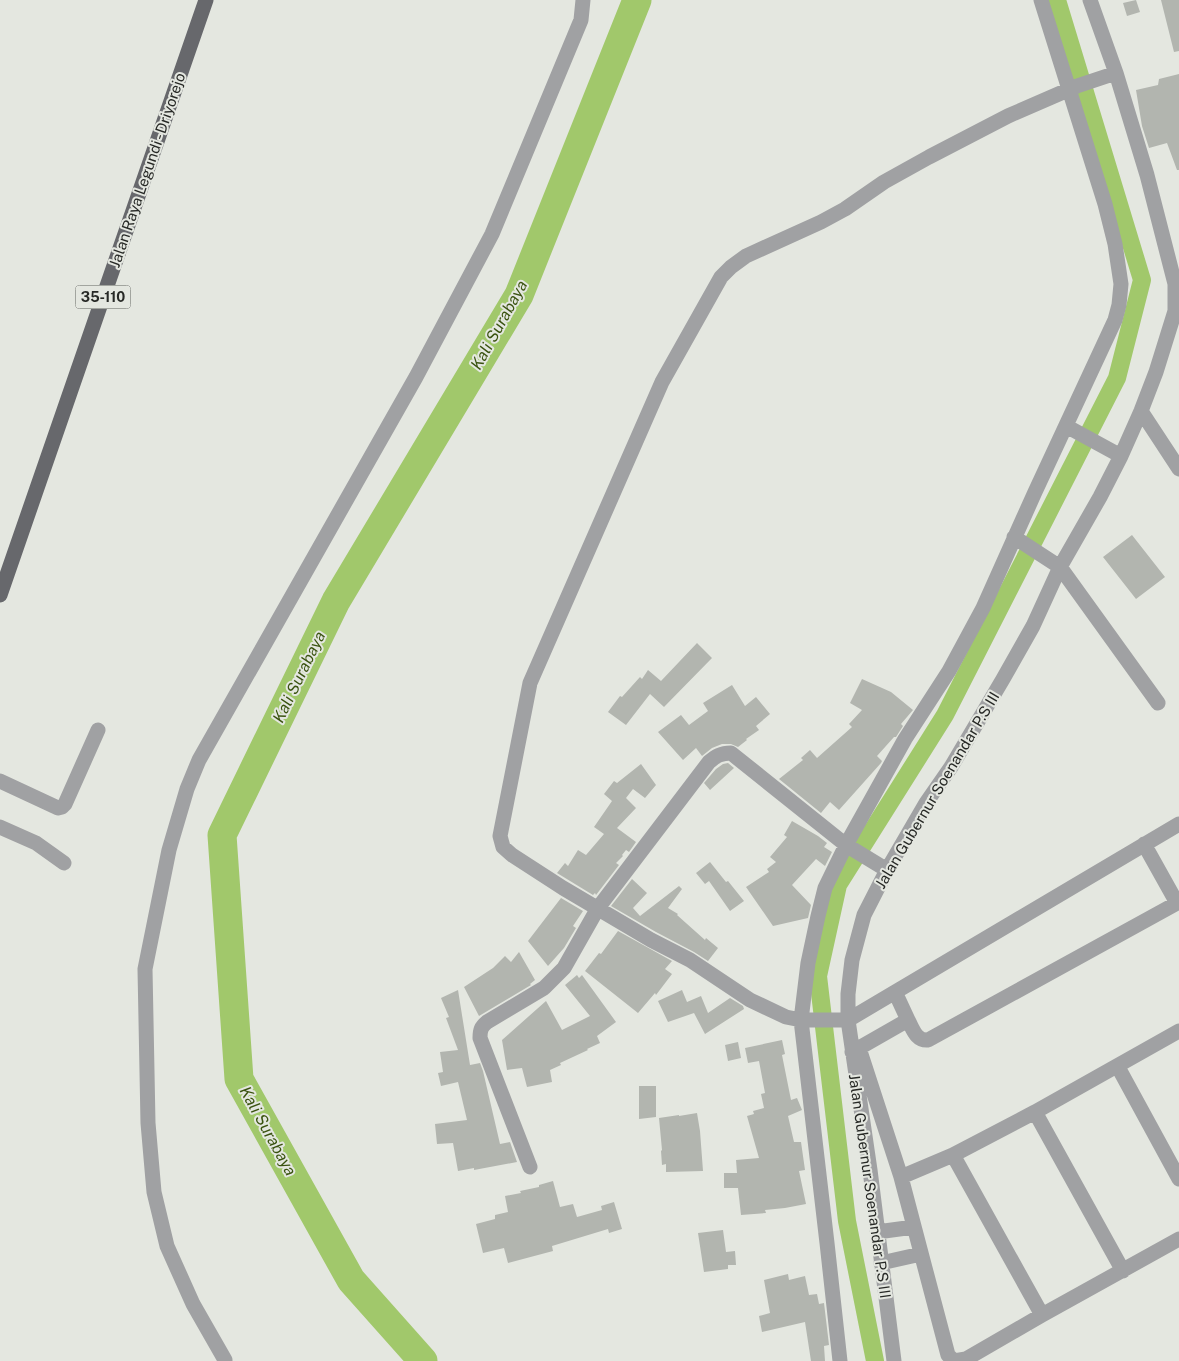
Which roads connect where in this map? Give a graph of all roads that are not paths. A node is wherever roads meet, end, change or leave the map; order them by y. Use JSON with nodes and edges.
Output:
{"nodes":[{"id":1,"x":206,"y":0,"type":"edge"},
{"id":2,"x":583,"y":0,"type":"edge"},
{"id":3,"x":1041,"y":0,"type":"edge"},
{"id":4,"x":1090,"y":0,"type":"edge"},
{"id":5,"x":1112,"y":74,"type":"junction"},
{"id":6,"x":1073,"y":88,"type":"junction"},
{"id":7,"x":1177,"y":310,"type":"edge"},
{"id":8,"x":1141,"y":411,"type":"junction"},
{"id":9,"x":1072,"y":430,"type":"junction"},
{"id":10,"x":1115,"y":453,"type":"junction"},
{"id":11,"x":1179,"y":469,"type":"edge"},
{"id":12,"x":1018,"y":540,"type":"junction"},
{"id":13,"x":1056,"y":564,"type":"junction"},
{"id":14,"x":0,"y":595,"type":"edge"},
{"id":15,"x":1158,"y":703,"type":"dead end"},
{"id":16,"x":98,"y":730,"type":"dead end"},
{"id":17,"x":0,"y":782,"type":"edge"},
{"id":18,"x":1179,"y":824,"type":"edge"},
{"id":19,"x":0,"y":827,"type":"edge"},
{"id":20,"x":1144,"y":844,"type":"junction"},
{"id":21,"x":850,"y":848,"type":"junction"},
{"id":22,"x":64,"y":863,"type":"dead end"},
{"id":23,"x":882,"y":867,"type":"junction"},
{"id":24,"x":1178,"y":903,"type":"edge"},
{"id":25,"x":598,"y":908,"type":"junction"},
{"id":26,"x":895,"y":992,"type":"junction"},
{"id":27,"x":805,"y":1020,"type":"junction"},
{"id":28,"x":842,"y":1020,"type":"junction"},
{"id":29,"x":908,"y":1020,"type":"junction"},
{"id":30,"x":1179,"y":1032,"type":"edge"},
{"id":31,"x":856,"y":1050,"type":"junction"},
{"id":32,"x":1118,"y":1067,"type":"junction"},
{"id":33,"x":1035,"y":1112,"type":"junction"},
{"id":34,"x":953,"y":1155,"type":"junction"},
{"id":35,"x":530,"y":1167,"type":"dead end"},
{"id":36,"x":901,"y":1177,"type":"junction"},
{"id":37,"x":1179,"y":1180,"type":"edge"},
{"id":38,"x":914,"y":1226,"type":"junction"},
{"id":39,"x":877,"y":1232,"type":"junction"},
{"id":40,"x":1179,"y":1240,"type":"edge"},
{"id":41,"x":921,"y":1254,"type":"junction"},
{"id":42,"x":881,"y":1263,"type":"junction"},
{"id":43,"x":1123,"y":1271,"type":"junction"},
{"id":44,"x":1042,"y":1316,"type":"junction"},
{"id":45,"x":225,"y":1360,"type":"edge"},
{"id":46,"x":840,"y":1361,"type":"edge"},
{"id":47,"x":894,"y":1361,"type":"edge"}],
"edges":[{"from":1,"to":14,"type":"main road","name":"Jalan Raya Legundi - Driyorejo","number":"35-110"},
{"from":2,"to":45,"type":"street"},
{"from":3,"to":6,"type":"street"},
{"from":4,"to":5,"type":"street","name":"Jalan Gubernur Soenandar P.S III"},
{"from":5,"to":6,"type":"street"},
{"from":5,"to":7,"type":"street","name":"Jalan Gubernur Soenandar P.S III"},
{"from":6,"to":9,"type":"street"},
{"from":6,"to":25,"type":"street"},
{"from":7,"to":8,"type":"street","name":"Jalan Gubernur Soenandar P.S III"},
{"from":8,"to":10,"type":"street","name":"Jalan Gubernur Soenandar P.S III"},
{"from":8,"to":11,"type":"street"},
{"from":9,"to":10,"type":"street"},
{"from":9,"to":12,"type":"street"},
{"from":10,"to":13,"type":"street","name":"Jalan Gubernur Soenandar P.S III"},
{"from":12,"to":13,"type":"street"},
{"from":12,"to":21,"type":"street"},
{"from":13,"to":15,"type":"street"},
{"from":13,"to":23,"type":"street","name":"Jalan Gubernur Soenandar P.S III"},
{"from":16,"to":17,"type":"street"},
{"from":18,"to":20,"type":"street"},
{"from":19,"to":22,"type":"street"},
{"from":20,"to":24,"type":"street"},
{"from":20,"to":26,"type":"street"},
{"from":21,"to":23,"type":"street"},
{"from":21,"to":25,"type":"street"},
{"from":21,"to":27,"type":"street"},
{"from":23,"to":28,"type":"street","name":"Jalan Gubernur Soenandar P.S III"},
{"from":24,"to":29,"type":"street"},
{"from":25,"to":27,"type":"street"},
{"from":25,"to":35,"type":"street"},
{"from":26,"to":28,"type":"street"},
{"from":26,"to":29,"type":"street"},
{"from":27,"to":28,"type":"street"},
{"from":27,"to":46,"type":"street"},
{"from":28,"to":31,"type":"street","name":"Jalan Gubernur Soenandar P.S III"},
{"from":29,"to":31,"type":"street"},
{"from":30,"to":32,"type":"street"},
{"from":31,"to":36,"type":"street"},
{"from":31,"to":39,"type":"street","name":"Jalan Gubernur Soenandar P.S III"},
{"from":32,"to":33,"type":"street"},
{"from":32,"to":37,"type":"street"},
{"from":33,"to":34,"type":"street"},
{"from":33,"to":43,"type":"street"},
{"from":34,"to":36,"type":"street"},
{"from":34,"to":44,"type":"street"},
{"from":36,"to":38,"type":"street"},
{"from":38,"to":39,"type":"street"},
{"from":38,"to":41,"type":"street"},
{"from":39,"to":42,"type":"street","name":"Jalan Gubernur Soenandar P.S III"},
{"from":40,"to":43,"type":"street"},
{"from":41,"to":42,"type":"street"},
{"from":41,"to":44,"type":"street"},
{"from":42,"to":47,"type":"street","name":"Jalan Gubernur Soenandar P.S III"},
{"from":43,"to":44,"type":"street"}]}
